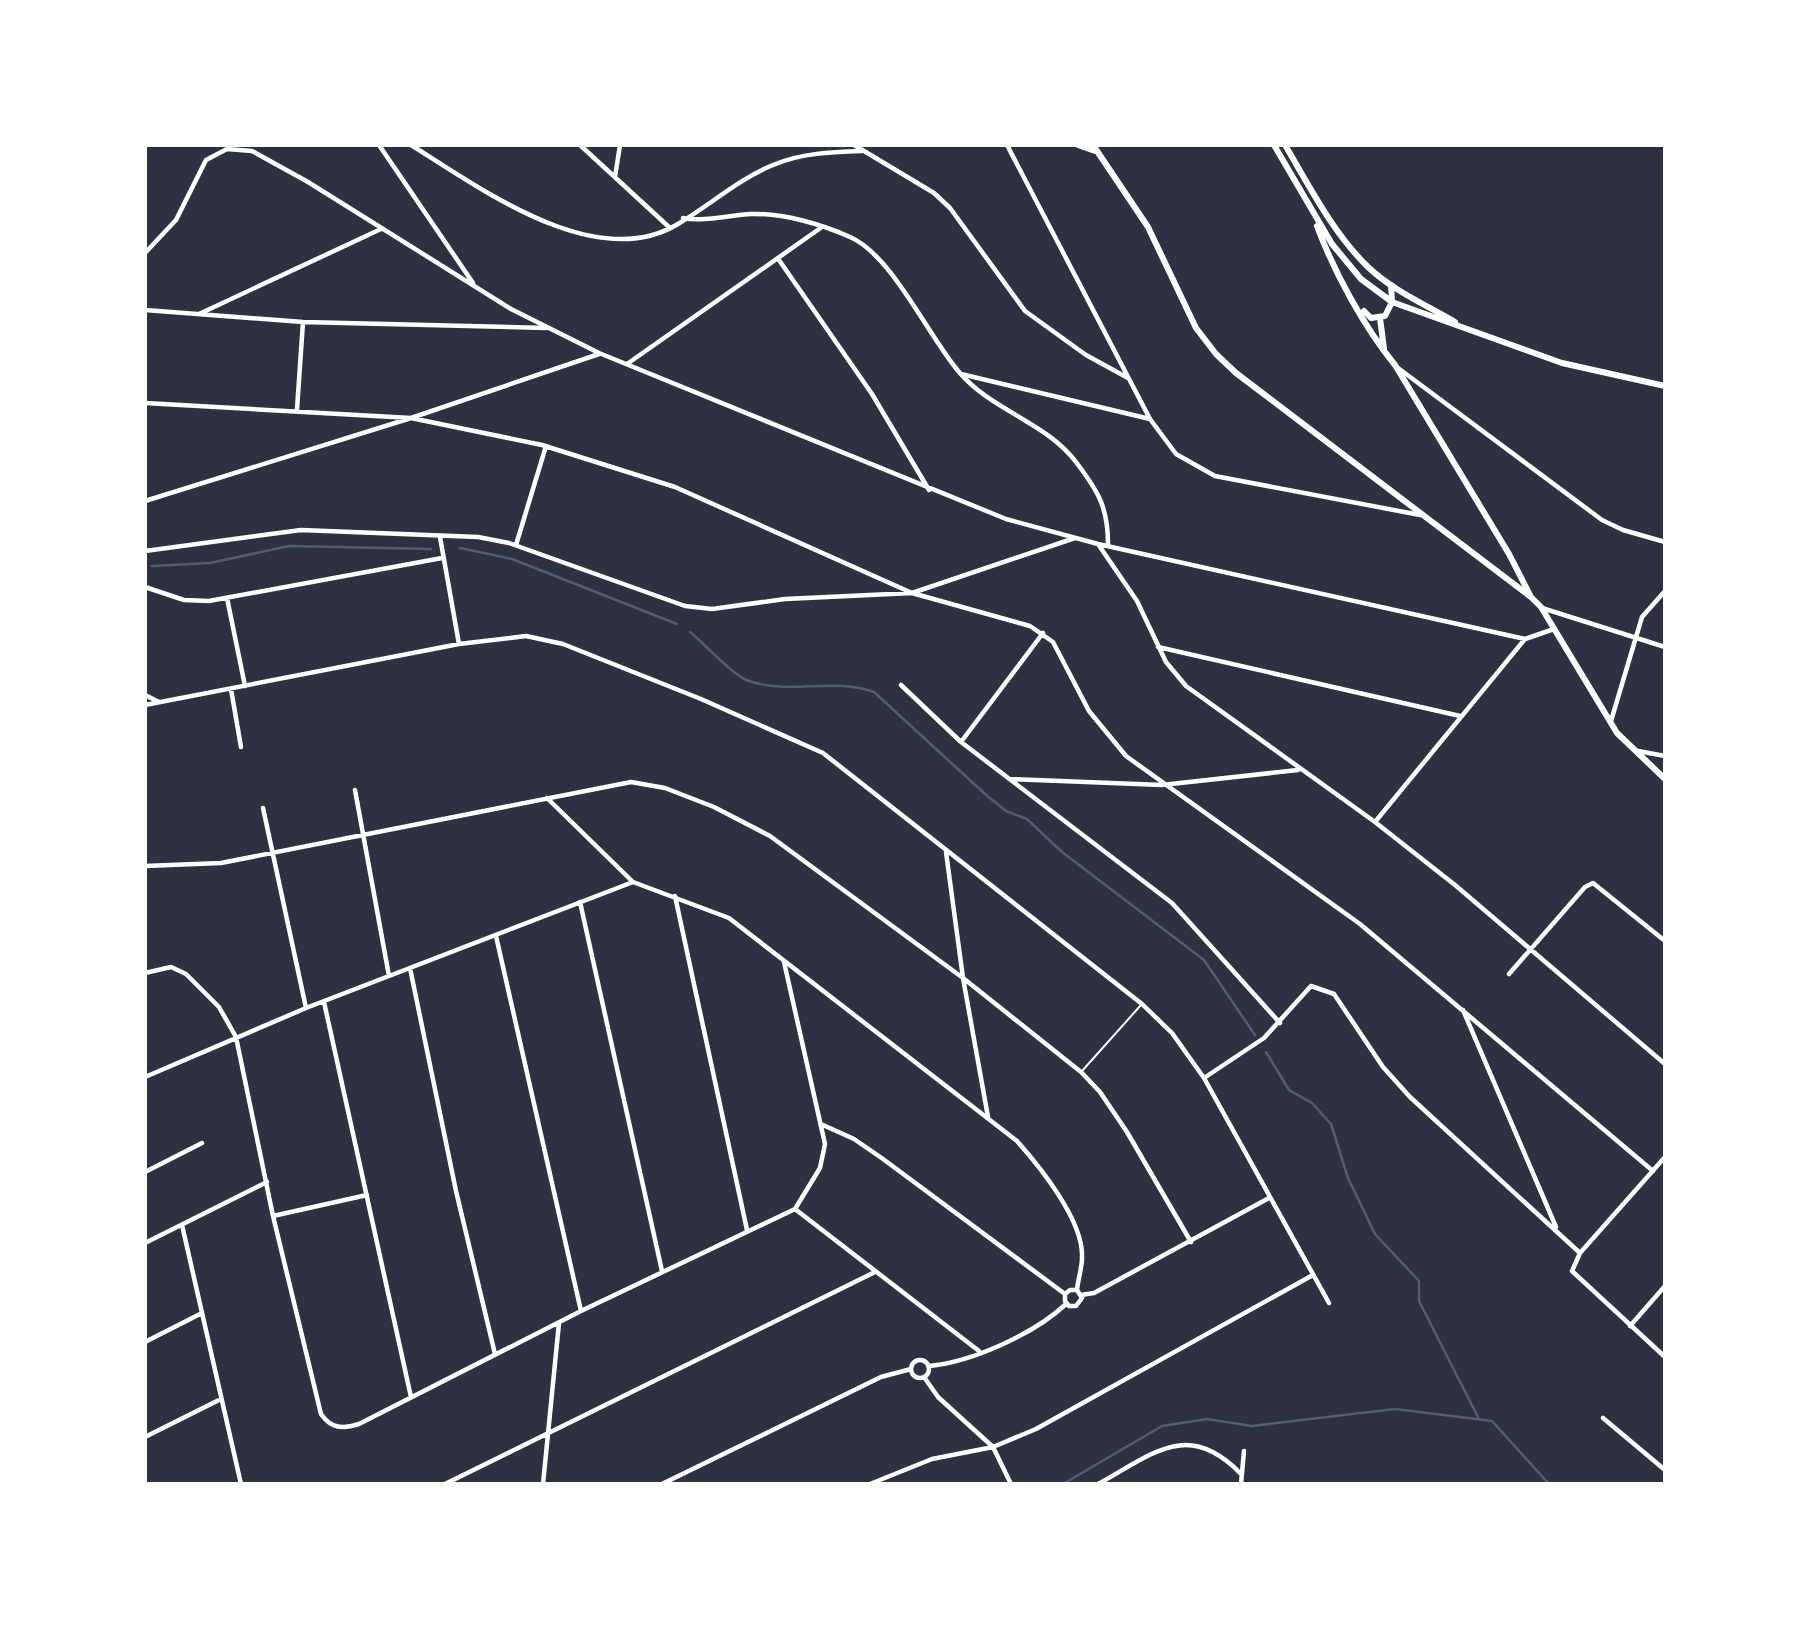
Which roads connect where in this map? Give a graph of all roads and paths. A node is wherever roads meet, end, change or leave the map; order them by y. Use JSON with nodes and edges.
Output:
{"nodes":[{"id":1,"x":379,"y":145,"type":"edge"},
{"id":2,"x":411,"y":145,"type":"edge"},
{"id":3,"x":580,"y":145,"type":"edge"},
{"id":4,"x":621,"y":145,"type":"edge"},
{"id":5,"x":854,"y":145,"type":"edge"},
{"id":6,"x":1007,"y":145,"type":"edge"},
{"id":7,"x":1078,"y":145,"type":"edge"},
{"id":8,"x":1274,"y":145,"type":"edge"},
{"id":9,"x":1285,"y":145,"type":"edge"},
{"id":10,"x":1094,"y":148,"type":"edge"},
{"id":11,"x":862,"y":151,"type":"junction"},
{"id":12,"x":615,"y":177,"type":"junction"},
{"id":13,"x":1312,"y":214,"type":"junction"},
{"id":14,"x":684,"y":219,"type":"junction"},
{"id":15,"x":823,"y":227,"type":"junction"},
{"id":16,"x":670,"y":228,"type":"junction"},
{"id":17,"x":381,"y":229,"type":"junction"},
{"id":18,"x":145,"y":253,"type":"edge"},
{"id":19,"x":779,"y":260,"type":"junction"},
{"id":20,"x":1391,"y":285,"type":"junction"},
{"id":21,"x":475,"y":287,"type":"junction"},
{"id":22,"x":1354,"y":299,"type":"junction"},
{"id":23,"x":1392,"y":302,"type":"junction"},
{"id":24,"x":145,"y":310,"type":"edge"},
{"id":25,"x":198,"y":314,"type":"junction"},
{"id":26,"x":1380,"y":318,"type":"junction"},
{"id":27,"x":303,"y":322,"type":"junction"},
{"id":28,"x":549,"y":328,"type":"junction"},
{"id":29,"x":1469,"y":330,"type":"junction"},
{"id":30,"x":600,"y":353,"type":"junction"},
{"id":31,"x":1386,"y":354,"type":"junction"},
{"id":32,"x":627,"y":364,"type":"junction"},
{"id":33,"x":1395,"y":365,"type":"junction"},
{"id":34,"x":960,"y":373,"type":"junction"},
{"id":35,"x":1128,"y":378,"type":"junction"},
{"id":36,"x":1665,"y":386,"type":"edge"},
{"id":37,"x":145,"y":403,"type":"edge"},
{"id":38,"x":297,"y":409,"type":"junction"},
{"id":39,"x":411,"y":418,"type":"junction"},
{"id":40,"x":1150,"y":419,"type":"junction"},
{"id":41,"x":546,"y":446,"type":"junction"},
{"id":42,"x":930,"y":490,"type":"junction"},
{"id":43,"x":145,"y":501,"type":"edge"},
{"id":44,"x":1421,"y":515,"type":"junction"},
{"id":45,"x":440,"y":537,"type":"junction"},
{"id":46,"x":1076,"y":538,"type":"junction"},
{"id":47,"x":1665,"y":542,"type":"edge"},
{"id":48,"x":1098,"y":544,"type":"junction"},
{"id":49,"x":1108,"y":544,"type":"junction"},
{"id":50,"x":516,"y":545,"type":"junction"},
{"id":51,"x":145,"y":551,"type":"edge"},
{"id":52,"x":442,"y":558,"type":"junction"},
{"id":53,"x":145,"y":587,"type":"edge"},
{"id":54,"x":1665,"y":591,"type":"edge"},
{"id":55,"x":912,"y":593,"type":"junction"},
{"id":56,"x":1531,"y":597,"type":"junction"},
{"id":57,"x":227,"y":598,"type":"junction"},
{"id":58,"x":1541,"y":607,"type":"junction"},
{"id":59,"x":1554,"y":629,"type":"junction"},
{"id":60,"x":1043,"y":633,"type":"junction"},
{"id":61,"x":1525,"y":639,"type":"junction"},
{"id":62,"x":1635,"y":639,"type":"junction"},
{"id":63,"x":459,"y":644,"type":"junction"},
{"id":64,"x":1157,"y":647,"type":"junction"},
{"id":65,"x":1665,"y":647,"type":"edge"},
{"id":66,"x":901,"y":685,"type":"dead end"},
{"id":67,"x":245,"y":686,"type":"junction"},
{"id":68,"x":231,"y":689,"type":"junction"},
{"id":69,"x":145,"y":695,"type":"edge"},
{"id":70,"x":159,"y":702,"type":"junction"},
{"id":71,"x":145,"y":705,"type":"edge"},
{"id":72,"x":1460,"y":716,"type":"junction"},
{"id":73,"x":1610,"y":722,"type":"junction"},
{"id":74,"x":961,"y":742,"type":"junction"},
{"id":75,"x":241,"y":747,"type":"dead end"},
{"id":76,"x":1631,"y":750,"type":"junction"},
{"id":77,"x":1665,"y":756,"type":"edge"},
{"id":78,"x":1298,"y":770,"type":"junction"},
{"id":79,"x":1009,"y":779,"type":"junction"},
{"id":80,"x":1665,"y":779,"type":"edge"},
{"id":81,"x":1162,"y":785,"type":"junction"},
{"id":82,"x":355,"y":790,"type":"dead end"},
{"id":83,"x":547,"y":797,"type":"junction"},
{"id":84,"x":263,"y":808,"type":"dead end"},
{"id":85,"x":1375,"y":822,"type":"junction"},
{"id":86,"x":361,"y":834,"type":"junction"},
{"id":87,"x":946,"y":852,"type":"junction"},
{"id":88,"x":275,"y":853,"type":"junction"},
{"id":89,"x":145,"y":866,"type":"edge"},
{"id":90,"x":633,"y":882,"type":"junction"},
{"id":91,"x":675,"y":895,"type":"junction"},
{"id":92,"x":580,"y":902,"type":"junction"},
{"id":93,"x":496,"y":936,"type":"junction"},
{"id":94,"x":1665,"y":941,"type":"edge"},
{"id":95,"x":1531,"y":949,"type":"junction"},
{"id":96,"x":784,"y":962,"type":"junction"},
{"id":97,"x":410,"y":968,"type":"junction"},
{"id":98,"x":145,"y":973,"type":"edge"},
{"id":99,"x":1508,"y":974,"type":"dead end"},
{"id":100,"x":388,"y":976,"type":"junction"},
{"id":101,"x":963,"y":978,"type":"junction"},
{"id":102,"x":324,"y":1002,"type":"junction"},
{"id":103,"x":1142,"y":1004,"type":"junction"},
{"id":104,"x":1461,"y":1005,"type":"junction"},
{"id":105,"x":306,"y":1008,"type":"junction"},
{"id":106,"x":1280,"y":1023,"type":"junction"},
{"id":107,"x":236,"y":1037,"type":"junction"},
{"id":108,"x":1665,"y":1064,"type":"edge"},
{"id":109,"x":1081,"y":1072,"type":"junction"},
{"id":110,"x":145,"y":1077,"type":"edge"},
{"id":111,"x":1204,"y":1079,"type":"junction"},
{"id":112,"x":988,"y":1118,"type":"junction"},
{"id":113,"x":822,"y":1125,"type":"junction"},
{"id":114,"x":202,"y":1143,"type":"dead end"},
{"id":115,"x":1665,"y":1157,"type":"edge"},
{"id":116,"x":1653,"y":1171,"type":"junction"},
{"id":117,"x":145,"y":1172,"type":"edge"},
{"id":118,"x":267,"y":1182,"type":"junction"},
{"id":119,"x":366,"y":1195,"type":"junction"},
{"id":120,"x":1269,"y":1198,"type":"junction"},
{"id":121,"x":795,"y":1209,"type":"junction"},
{"id":122,"x":273,"y":1216,"type":"junction"},
{"id":123,"x":182,"y":1225,"type":"junction"},
{"id":124,"x":747,"y":1230,"type":"junction"},
{"id":125,"x":1557,"y":1231,"type":"junction"},
{"id":126,"x":1191,"y":1242,"type":"junction"},
{"id":127,"x":145,"y":1243,"type":"edge"},
{"id":128,"x":1580,"y":1253,"type":"junction"},
{"id":129,"x":662,"y":1271,"type":"junction"},
{"id":130,"x":875,"y":1272,"type":"junction"},
{"id":131,"x":1312,"y":1275,"type":"junction"},
{"id":132,"x":1665,"y":1286,"type":"edge"},
{"id":133,"x":1077,"y":1290,"type":"junction"},
{"id":134,"x":1065,"y":1294,"type":"junction"},
{"id":135,"x":1081,"y":1295,"type":"junction"},
{"id":136,"x":1329,"y":1303,"type":"dead end"},
{"id":137,"x":1066,"y":1304,"type":"junction"},
{"id":138,"x":581,"y":1311,"type":"junction"},
{"id":139,"x":202,"y":1313,"type":"junction"},
{"id":140,"x":559,"y":1323,"type":"junction"},
{"id":141,"x":1630,"y":1326,"type":"junction"},
{"id":142,"x":145,"y":1342,"type":"edge"},
{"id":143,"x":979,"y":1351,"type":"junction"},
{"id":144,"x":495,"y":1354,"type":"junction"},
{"id":145,"x":1665,"y":1357,"type":"edge"},
{"id":146,"x":929,"y":1366,"type":"junction"},
{"id":147,"x":911,"y":1368,"type":"junction"},
{"id":148,"x":923,"y":1377,"type":"junction"},
{"id":149,"x":411,"y":1397,"type":"junction"},
{"id":150,"x":221,"y":1399,"type":"junction"},
{"id":151,"x":1603,"y":1418,"type":"dead end"},
{"id":152,"x":547,"y":1436,"type":"junction"},
{"id":153,"x":145,"y":1437,"type":"edge"},
{"id":154,"x":993,"y":1447,"type":"junction"},
{"id":155,"x":1244,"y":1451,"type":"dead end"},
{"id":156,"x":1665,"y":1470,"type":"edge"},
{"id":157,"x":1241,"y":1474,"type":"junction"},
{"id":158,"x":241,"y":1484,"type":"edge"},
{"id":159,"x":445,"y":1484,"type":"edge"},
{"id":160,"x":543,"y":1484,"type":"edge"},
{"id":161,"x":662,"y":1484,"type":"edge"},
{"id":162,"x":870,"y":1484,"type":"edge"},
{"id":163,"x":1012,"y":1484,"type":"edge"},
{"id":164,"x":1098,"y":1484,"type":"edge"},
{"id":165,"x":1241,"y":1484,"type":"edge"}],
"edges":[{"from":1,"to":21,"type":"street"},
{"from":2,"to":16,"type":"street"},
{"from":3,"to":12,"type":"street"},
{"from":4,"to":12,"type":"street"},
{"from":5,"to":11,"type":"street"},
{"from":6,"to":35,"type":"street"},
{"from":7,"to":10,"type":"main road"},
{"from":8,"to":13,"type":"main road"},
{"from":9,"to":20,"type":"main road"},
{"from":10,"to":44,"type":"main road"},
{"from":11,"to":14,"type":"street"},
{"from":11,"to":35,"type":"street"},
{"from":12,"to":16,"type":"street"},
{"from":13,"to":22,"type":"main road"},
{"from":13,"to":23,"type":"main road"},
{"from":14,"to":15,"type":"street"},
{"from":14,"to":16,"type":"street"},
{"from":15,"to":19,"type":"street"},
{"from":15,"to":34,"type":"street"},
{"from":17,"to":18,"type":"street"},
{"from":17,"to":21,"type":"street"},
{"from":17,"to":25,"type":"street"},
{"from":19,"to":32,"type":"street"},
{"from":19,"to":42,"type":"street"},
{"from":20,"to":23,"type":"main road"},
{"from":20,"to":29,"type":"main road"},
{"from":21,"to":28,"type":"street"},
{"from":22,"to":26,"type":"main road"},
{"from":22,"to":31,"type":"main road"},
{"from":23,"to":26,"type":"main road"},
{"from":23,"to":29,"type":"main road"},
{"from":24,"to":25,"type":"street"},
{"from":25,"to":27,"type":"street"},
{"from":26,"to":31,"type":"main road"},
{"from":27,"to":28,"type":"street"},
{"from":27,"to":38,"type":"street"},
{"from":28,"to":30,"type":"street"},
{"from":29,"to":36,"type":"main road"},
{"from":30,"to":32,"type":"street"},
{"from":30,"to":39,"type":"street"},
{"from":31,"to":33,"type":"main road"},
{"from":32,"to":42,"type":"street"},
{"from":33,"to":47,"type":"street"},
{"from":33,"to":56,"type":"main road"},
{"from":34,"to":40,"type":"street"},
{"from":34,"to":49,"type":"street"},
{"from":35,"to":40,"type":"street"},
{"from":37,"to":38,"type":"street"},
{"from":38,"to":39,"type":"street"},
{"from":39,"to":41,"type":"street"},
{"from":39,"to":43,"type":"street"},
{"from":40,"to":44,"type":"street"},
{"from":41,"to":50,"type":"street"},
{"from":41,"to":55,"type":"street"},
{"from":42,"to":46,"type":"street"},
{"from":44,"to":56,"type":"main road"},
{"from":45,"to":50,"type":"street"},
{"from":45,"to":51,"type":"street"},
{"from":45,"to":52,"type":"street"},
{"from":46,"to":48,"type":"street"},
{"from":46,"to":55,"type":"street"},
{"from":48,"to":49,"type":"street"},
{"from":48,"to":64,"type":"street"},
{"from":49,"to":61,"type":"street"},
{"from":50,"to":55,"type":"street"},
{"from":52,"to":57,"type":"street"},
{"from":52,"to":63,"type":"street"},
{"from":53,"to":57,"type":"street"},
{"from":54,"to":62,"type":"street"},
{"from":55,"to":60,"type":"street"},
{"from":56,"to":58,"type":"main road"},
{"from":57,"to":67,"type":"street"},
{"from":58,"to":59,"type":"main road"},
{"from":58,"to":62,"type":"street"},
{"from":59,"to":61,"type":"street"},
{"from":59,"to":73,"type":"main road"},
{"from":60,"to":74,"type":"street"},
{"from":60,"to":81,"type":"street"},
{"from":61,"to":72,"type":"street"},
{"from":62,"to":65,"type":"street"},
{"from":62,"to":73,"type":"street"},
{"from":63,"to":67,"type":"street"},
{"from":63,"to":87,"type":"street"},
{"from":64,"to":72,"type":"street"},
{"from":64,"to":78,"type":"street"},
{"from":66,"to":74,"type":"street"},
{"from":67,"to":68,"type":"street"},
{"from":68,"to":70,"type":"street"},
{"from":68,"to":75,"type":"street"},
{"from":69,"to":70,"type":"street"},
{"from":70,"to":71,"type":"street"},
{"from":72,"to":85,"type":"street"},
{"from":73,"to":76,"type":"main road"},
{"from":74,"to":79,"type":"street"},
{"from":76,"to":77,"type":"street"},
{"from":76,"to":80,"type":"main road"},
{"from":78,"to":81,"type":"street"},
{"from":78,"to":85,"type":"street"},
{"from":79,"to":81,"type":"street"},
{"from":79,"to":106,"type":"street"},
{"from":81,"to":104,"type":"street"},
{"from":82,"to":86,"type":"street"},
{"from":83,"to":86,"type":"street"},
{"from":83,"to":90,"type":"street"},
{"from":83,"to":101,"type":"street"},
{"from":84,"to":88,"type":"street"},
{"from":85,"to":95,"type":"street"},
{"from":86,"to":88,"type":"street"},
{"from":86,"to":100,"type":"street"},
{"from":87,"to":101,"type":"street"},
{"from":87,"to":103,"type":"street"},
{"from":88,"to":89,"type":"street"},
{"from":88,"to":105,"type":"street"},
{"from":90,"to":91,"type":"street"},
{"from":90,"to":92,"type":"street"},
{"from":91,"to":96,"type":"street"},
{"from":91,"to":124,"type":"street"},
{"from":92,"to":93,"type":"street"},
{"from":92,"to":129,"type":"street"},
{"from":93,"to":97,"type":"street"},
{"from":93,"to":138,"type":"street"},
{"from":94,"to":95,"type":"street"},
{"from":95,"to":99,"type":"street"},
{"from":95,"to":108,"type":"street"},
{"from":96,"to":112,"type":"street"},
{"from":96,"to":113,"type":"street"},
{"from":97,"to":100,"type":"street"},
{"from":97,"to":144,"type":"street"},
{"from":98,"to":107,"type":"street"},
{"from":100,"to":102,"type":"street"},
{"from":101,"to":109,"type":"street"},
{"from":101,"to":112,"type":"street"},
{"from":102,"to":105,"type":"street"},
{"from":102,"to":119,"type":"street"},
{"from":103,"to":109,"type":"lane"},
{"from":103,"to":111,"type":"street"},
{"from":104,"to":116,"type":"street"},
{"from":104,"to":125,"type":"street"},
{"from":105,"to":107,"type":"street"},
{"from":106,"to":111,"type":"street"},
{"from":106,"to":125,"type":"street"},
{"from":107,"to":110,"type":"street"},
{"from":107,"to":118,"type":"street"},
{"from":109,"to":126,"type":"street"},
{"from":111,"to":120,"type":"street"},
{"from":112,"to":133,"type":"street"},
{"from":113,"to":121,"type":"street"},
{"from":113,"to":134,"type":"street"},
{"from":114,"to":117,"type":"street"},
{"from":115,"to":116,"type":"street"},
{"from":116,"to":128,"type":"street"},
{"from":118,"to":122,"type":"street"},
{"from":118,"to":123,"type":"street"},
{"from":119,"to":122,"type":"street"},
{"from":119,"to":149,"type":"street"},
{"from":120,"to":126,"type":"street"},
{"from":120,"to":131,"type":"street"},
{"from":121,"to":124,"type":"street"},
{"from":121,"to":130,"type":"street"},
{"from":122,"to":149,"type":"street"},
{"from":123,"to":127,"type":"street"},
{"from":123,"to":139,"type":"street"},
{"from":124,"to":129,"type":"street"},
{"from":125,"to":128,"type":"street"},
{"from":126,"to":135,"type":"street"},
{"from":128,"to":141,"type":"street"},
{"from":129,"to":138,"type":"street"},
{"from":130,"to":143,"type":"street"},
{"from":130,"to":152,"type":"street"},
{"from":131,"to":136,"type":"street"},
{"from":131,"to":154,"type":"street"},
{"from":132,"to":141,"type":"street"},
{"from":133,"to":134,"type":"street"},
{"from":133,"to":135,"type":"street"},
{"from":134,"to":137,"type":"street"},
{"from":135,"to":137,"type":"street"},
{"from":137,"to":143,"type":"street"},
{"from":138,"to":140,"type":"street"},
{"from":139,"to":142,"type":"street"},
{"from":139,"to":150,"type":"street"},
{"from":140,"to":144,"type":"street"},
{"from":140,"to":152,"type":"street"},
{"from":141,"to":145,"type":"street"},
{"from":143,"to":146,"type":"street"},
{"from":144,"to":149,"type":"street"},
{"from":146,"to":147,"type":"street"},
{"from":146,"to":148,"type":"street"},
{"from":147,"to":148,"type":"street"},
{"from":147,"to":161,"type":"street"},
{"from":148,"to":154,"type":"street"},
{"from":150,"to":153,"type":"street"},
{"from":150,"to":158,"type":"street"},
{"from":151,"to":156,"type":"street"},
{"from":152,"to":159,"type":"street"},
{"from":152,"to":160,"type":"street"},
{"from":154,"to":162,"type":"street"},
{"from":154,"to":163,"type":"street"},
{"from":155,"to":157,"type":"street"},
{"from":157,"to":164,"type":"street"},
{"from":157,"to":165,"type":"street"}]}
